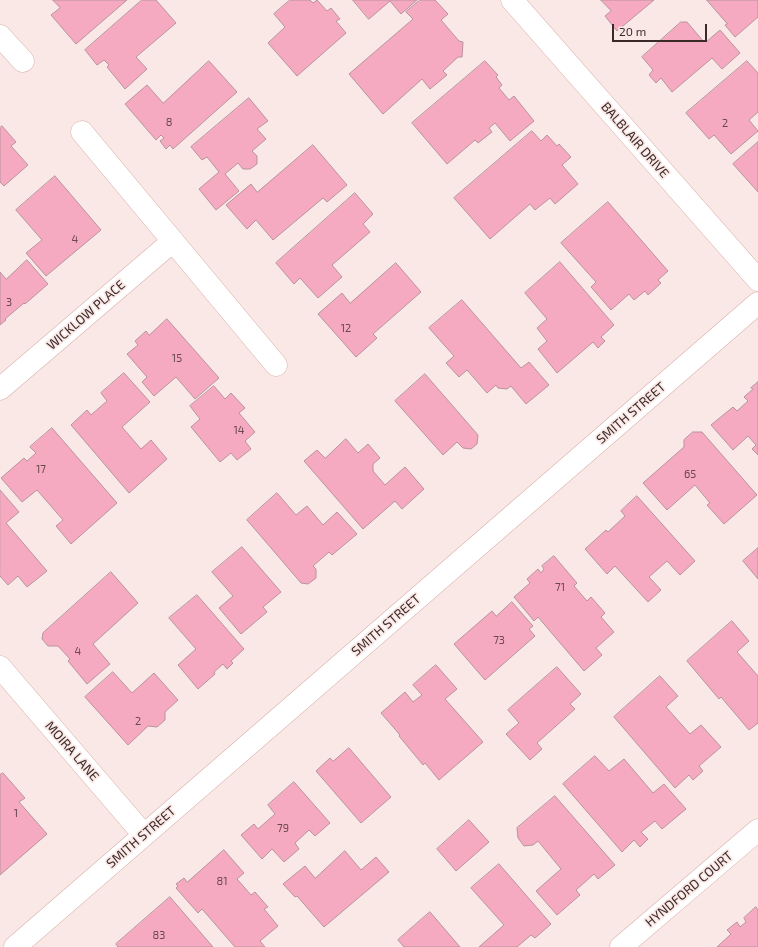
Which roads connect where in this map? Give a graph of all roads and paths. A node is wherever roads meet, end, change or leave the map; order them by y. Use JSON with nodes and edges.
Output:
{"nodes":[{"id":1,"x":512,"y":0,"type":"edge"},
{"id":2,"x":0,"y":36,"type":"edge"},
{"id":3,"x":23,"y":62,"type":"dead end"},
{"id":4,"x":82,"y":132,"type":"dead end"},
{"id":5,"x":172,"y":240,"type":"junction"},
{"id":6,"x":758,"y":280,"type":"edge"},
{"id":7,"x":757,"y":305,"type":"edge"},
{"id":8,"x":276,"y":365,"type":"dead end"},
{"id":9,"x":0,"y":389,"type":"edge"},
{"id":10,"x":0,"y":667,"type":"edge"},
{"id":11,"x":758,"y":830,"type":"edge"},
{"id":12,"x":144,"y":835,"type":"junction"},
{"id":13,"x":15,"y":947,"type":"edge"},
{"id":14,"x":621,"y":947,"type":"edge"}],
"edges":[{"from":1,"to":6,"type":"street","name":"BALBLAIR DRIVE"},
{"from":2,"to":3,"type":"street"},
{"from":4,"to":5,"type":"street"},
{"from":5,"to":8,"type":"street"},
{"from":5,"to":9,"type":"street","name":"WICKLOW PLACE"},
{"from":7,"to":12,"type":"street","name":"SMITH STREET"},
{"from":10,"to":12,"type":"street","name":"MOIRA LANE"},
{"from":11,"to":14,"type":"street","name":"HYNDFORD COURT"},
{"from":12,"to":13,"type":"street","name":"SMITH STREET"}]}
